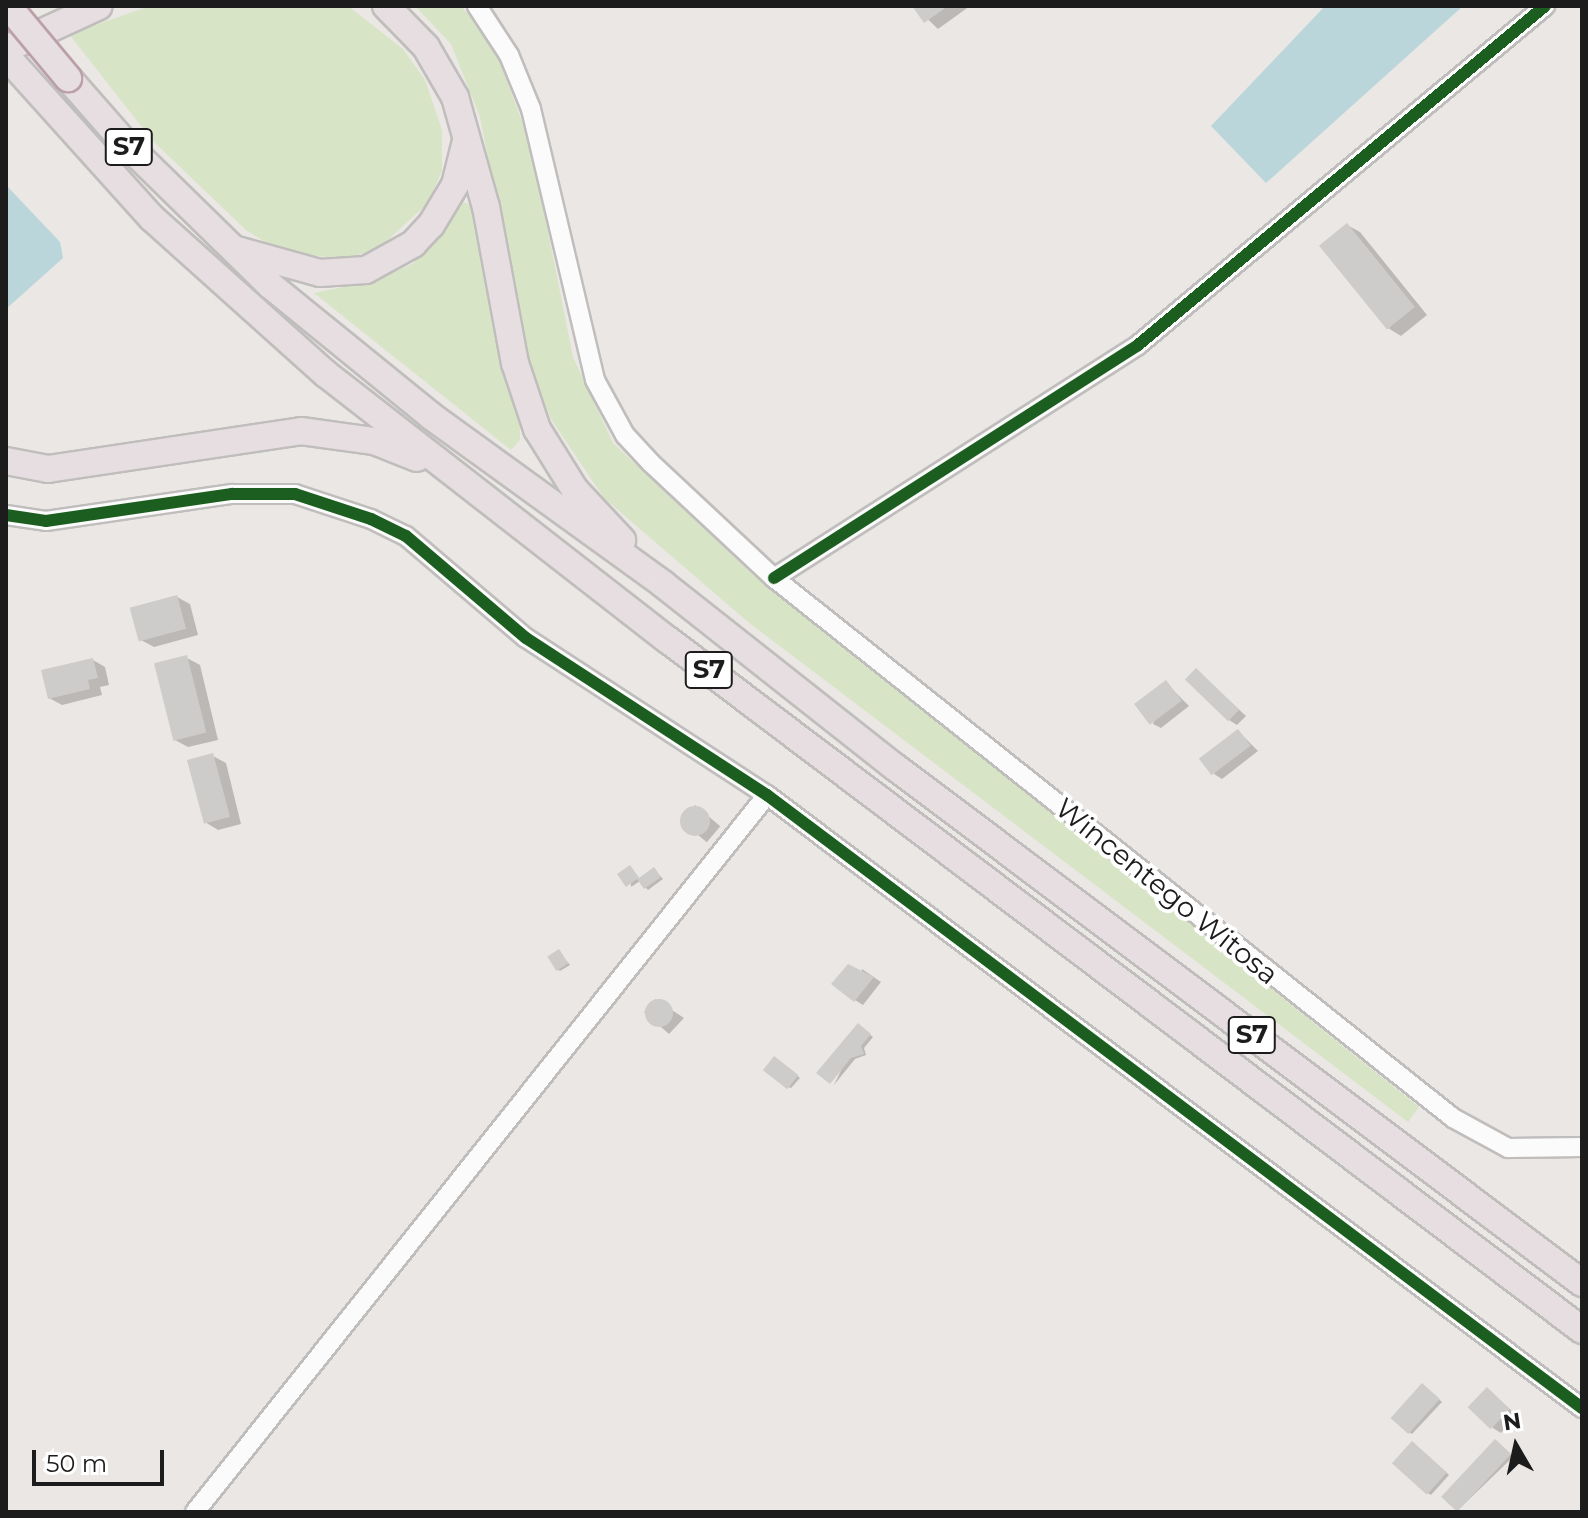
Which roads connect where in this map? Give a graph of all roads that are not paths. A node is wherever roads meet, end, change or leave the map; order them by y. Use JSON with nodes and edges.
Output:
{"nodes":[{"id":1,"x":8,"y":6,"type":"edge"},
{"id":2,"x":99,"y":6,"type":"edge"},
{"id":3,"x":386,"y":6,"type":"edge"},
{"id":4,"x":477,"y":6,"type":"edge"},
{"id":5,"x":1545,"y":6,"type":"edge"},
{"id":6,"x":6,"y":49,"type":"edge"},
{"id":7,"x":6,"y":56,"type":"edge"},
{"id":8,"x":466,"y":139,"type":"junction"},
{"id":9,"x":230,"y":248,"type":"junction"},
{"id":10,"x":6,"y":461,"type":"edge"},
{"id":11,"x":463,"y":482,"type":"junction"},
{"id":12,"x":6,"y":515,"type":"edge"},
{"id":13,"x":774,"y":578,"type":"junction"},
{"id":14,"x":663,"y":584,"type":"junction"},
{"id":15,"x":767,"y":795,"type":"junction"},
{"id":16,"x":1582,"y":1147,"type":"edge"},
{"id":17,"x":1582,"y":1283,"type":"edge"},
{"id":18,"x":1582,"y":1330,"type":"edge"},
{"id":19,"x":1582,"y":1408,"type":"edge"},
{"id":20,"x":195,"y":1512,"type":"edge"}],
"edges":[{"from":1,"to":9,"type":"highway","number":"S7","bridge":true},
{"from":2,"to":6,"type":"highway"},
{"from":3,"to":8,"type":"highway"},
{"from":4,"to":13,"type":"street","name":"Wincentego Witosa"},
{"from":5,"to":13,"type":"street"},
{"from":7,"to":11,"type":"highway","number":"S7"},
{"from":8,"to":9,"type":"highway"},
{"from":8,"to":14,"type":"highway"},
{"from":9,"to":14,"type":"highway","number":"S7"},
{"from":10,"to":11,"type":"highway"},
{"from":11,"to":18,"type":"highway","number":"S7"},
{"from":12,"to":15,"type":"street"},
{"from":13,"to":16,"type":"street","name":"Wincentego Witosa"},
{"from":14,"to":17,"type":"highway","number":"S7"},
{"from":15,"to":19,"type":"street"},
{"from":15,"to":20,"type":"street"}]}
